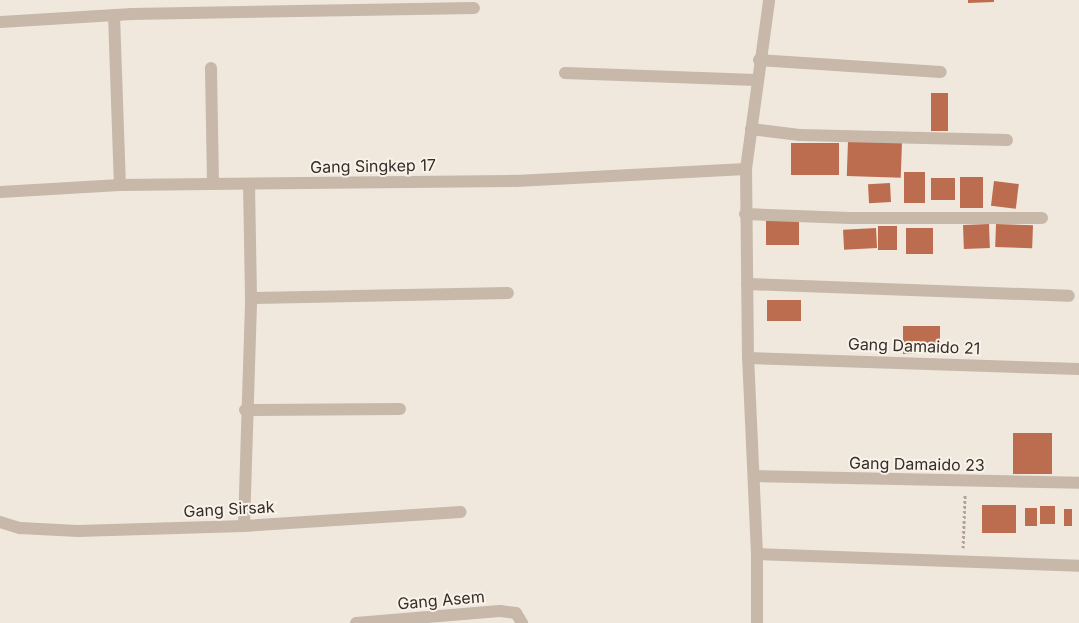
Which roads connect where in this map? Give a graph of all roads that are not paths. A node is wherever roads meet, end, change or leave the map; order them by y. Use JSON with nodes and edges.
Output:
{"nodes":[{"id":1,"x":770,"y":0,"type":"edge"},
{"id":2,"x":474,"y":8,"type":"dead end"},
{"id":3,"x":114,"y":15,"type":"junction"},
{"id":4,"x":0,"y":22,"type":"edge"},
{"id":5,"x":759,"y":60,"type":"junction"},
{"id":6,"x":211,"y":68,"type":"dead end"},
{"id":7,"x":941,"y":72,"type":"dead end"},
{"id":8,"x":565,"y":73,"type":"dead end"},
{"id":9,"x":756,"y":80,"type":"junction"},
{"id":10,"x":751,"y":129,"type":"junction"},
{"id":11,"x":1007,"y":140,"type":"dead end"},
{"id":12,"x":746,"y":170,"type":"junction"},
{"id":13,"x":213,"y":183,"type":"junction"},
{"id":14,"x":248,"y":184,"type":"junction"},
{"id":15,"x":120,"y":185,"type":"junction"},
{"id":16,"x":0,"y":192,"type":"edge"},
{"id":17,"x":745,"y":214,"type":"junction"},
{"id":18,"x":1042,"y":218,"type":"dead end"},
{"id":19,"x":747,"y":284,"type":"junction"},
{"id":20,"x":508,"y":293,"type":"dead end"},
{"id":21,"x":1070,"y":296,"type":"dead end"},
{"id":22,"x":251,"y":298,"type":"junction"},
{"id":23,"x":748,"y":358,"type":"junction"},
{"id":24,"x":1079,"y":369,"type":"edge"},
{"id":25,"x":400,"y":408,"type":"dead end"},
{"id":26,"x":245,"y":410,"type":"junction"},
{"id":27,"x":754,"y":476,"type":"junction"},
{"id":28,"x":1079,"y":484,"type":"edge"},
{"id":29,"x":461,"y":512,"type":"dead end"},
{"id":30,"x":0,"y":522,"type":"edge"},
{"id":31,"x":244,"y":526,"type":"junction"},
{"id":32,"x":757,"y":554,"type":"junction"},
{"id":33,"x":1079,"y":566,"type":"edge"},
{"id":34,"x":356,"y":623,"type":"edge"},
{"id":35,"x":522,"y":623,"type":"edge"},
{"id":36,"x":757,"y":623,"type":"edge"}],
"edges":[{"from":1,"to":5,"type":"street"},
{"from":2,"to":3,"type":"street"},
{"from":3,"to":4,"type":"street"},
{"from":3,"to":15,"type":"street"},
{"from":5,"to":7,"type":"street"},
{"from":5,"to":9,"type":"street"},
{"from":6,"to":13,"type":"street"},
{"from":8,"to":9,"type":"street"},
{"from":9,"to":10,"type":"street"},
{"from":10,"to":11,"type":"street"},
{"from":10,"to":12,"type":"street"},
{"from":12,"to":14,"type":"street","name":"Gang Singkep 17"},
{"from":12,"to":17,"type":"street"},
{"from":13,"to":14,"type":"street","name":"Gang Singkep 17"},
{"from":13,"to":15,"type":"street","name":"Gang Singkep 17"},
{"from":14,"to":22,"type":"street"},
{"from":15,"to":16,"type":"street","name":"Gang Singkep 17"},
{"from":17,"to":18,"type":"street"},
{"from":17,"to":19,"type":"street"},
{"from":19,"to":21,"type":"street"},
{"from":19,"to":23,"type":"street"},
{"from":20,"to":22,"type":"street"},
{"from":22,"to":26,"type":"street"},
{"from":23,"to":24,"type":"street","name":"Gang Damaido 21"},
{"from":23,"to":27,"type":"street"},
{"from":25,"to":26,"type":"street"},
{"from":26,"to":31,"type":"street"},
{"from":27,"to":28,"type":"street","name":"Gang Damaido 23"},
{"from":27,"to":32,"type":"street"},
{"from":29,"to":31,"type":"street","name":"Gang Sirsak"},
{"from":30,"to":31,"type":"street","name":"Gang Sirsak"},
{"from":32,"to":33,"type":"street"},
{"from":32,"to":36,"type":"street"},
{"from":34,"to":35,"type":"street","name":"Gang Asem"}]}
